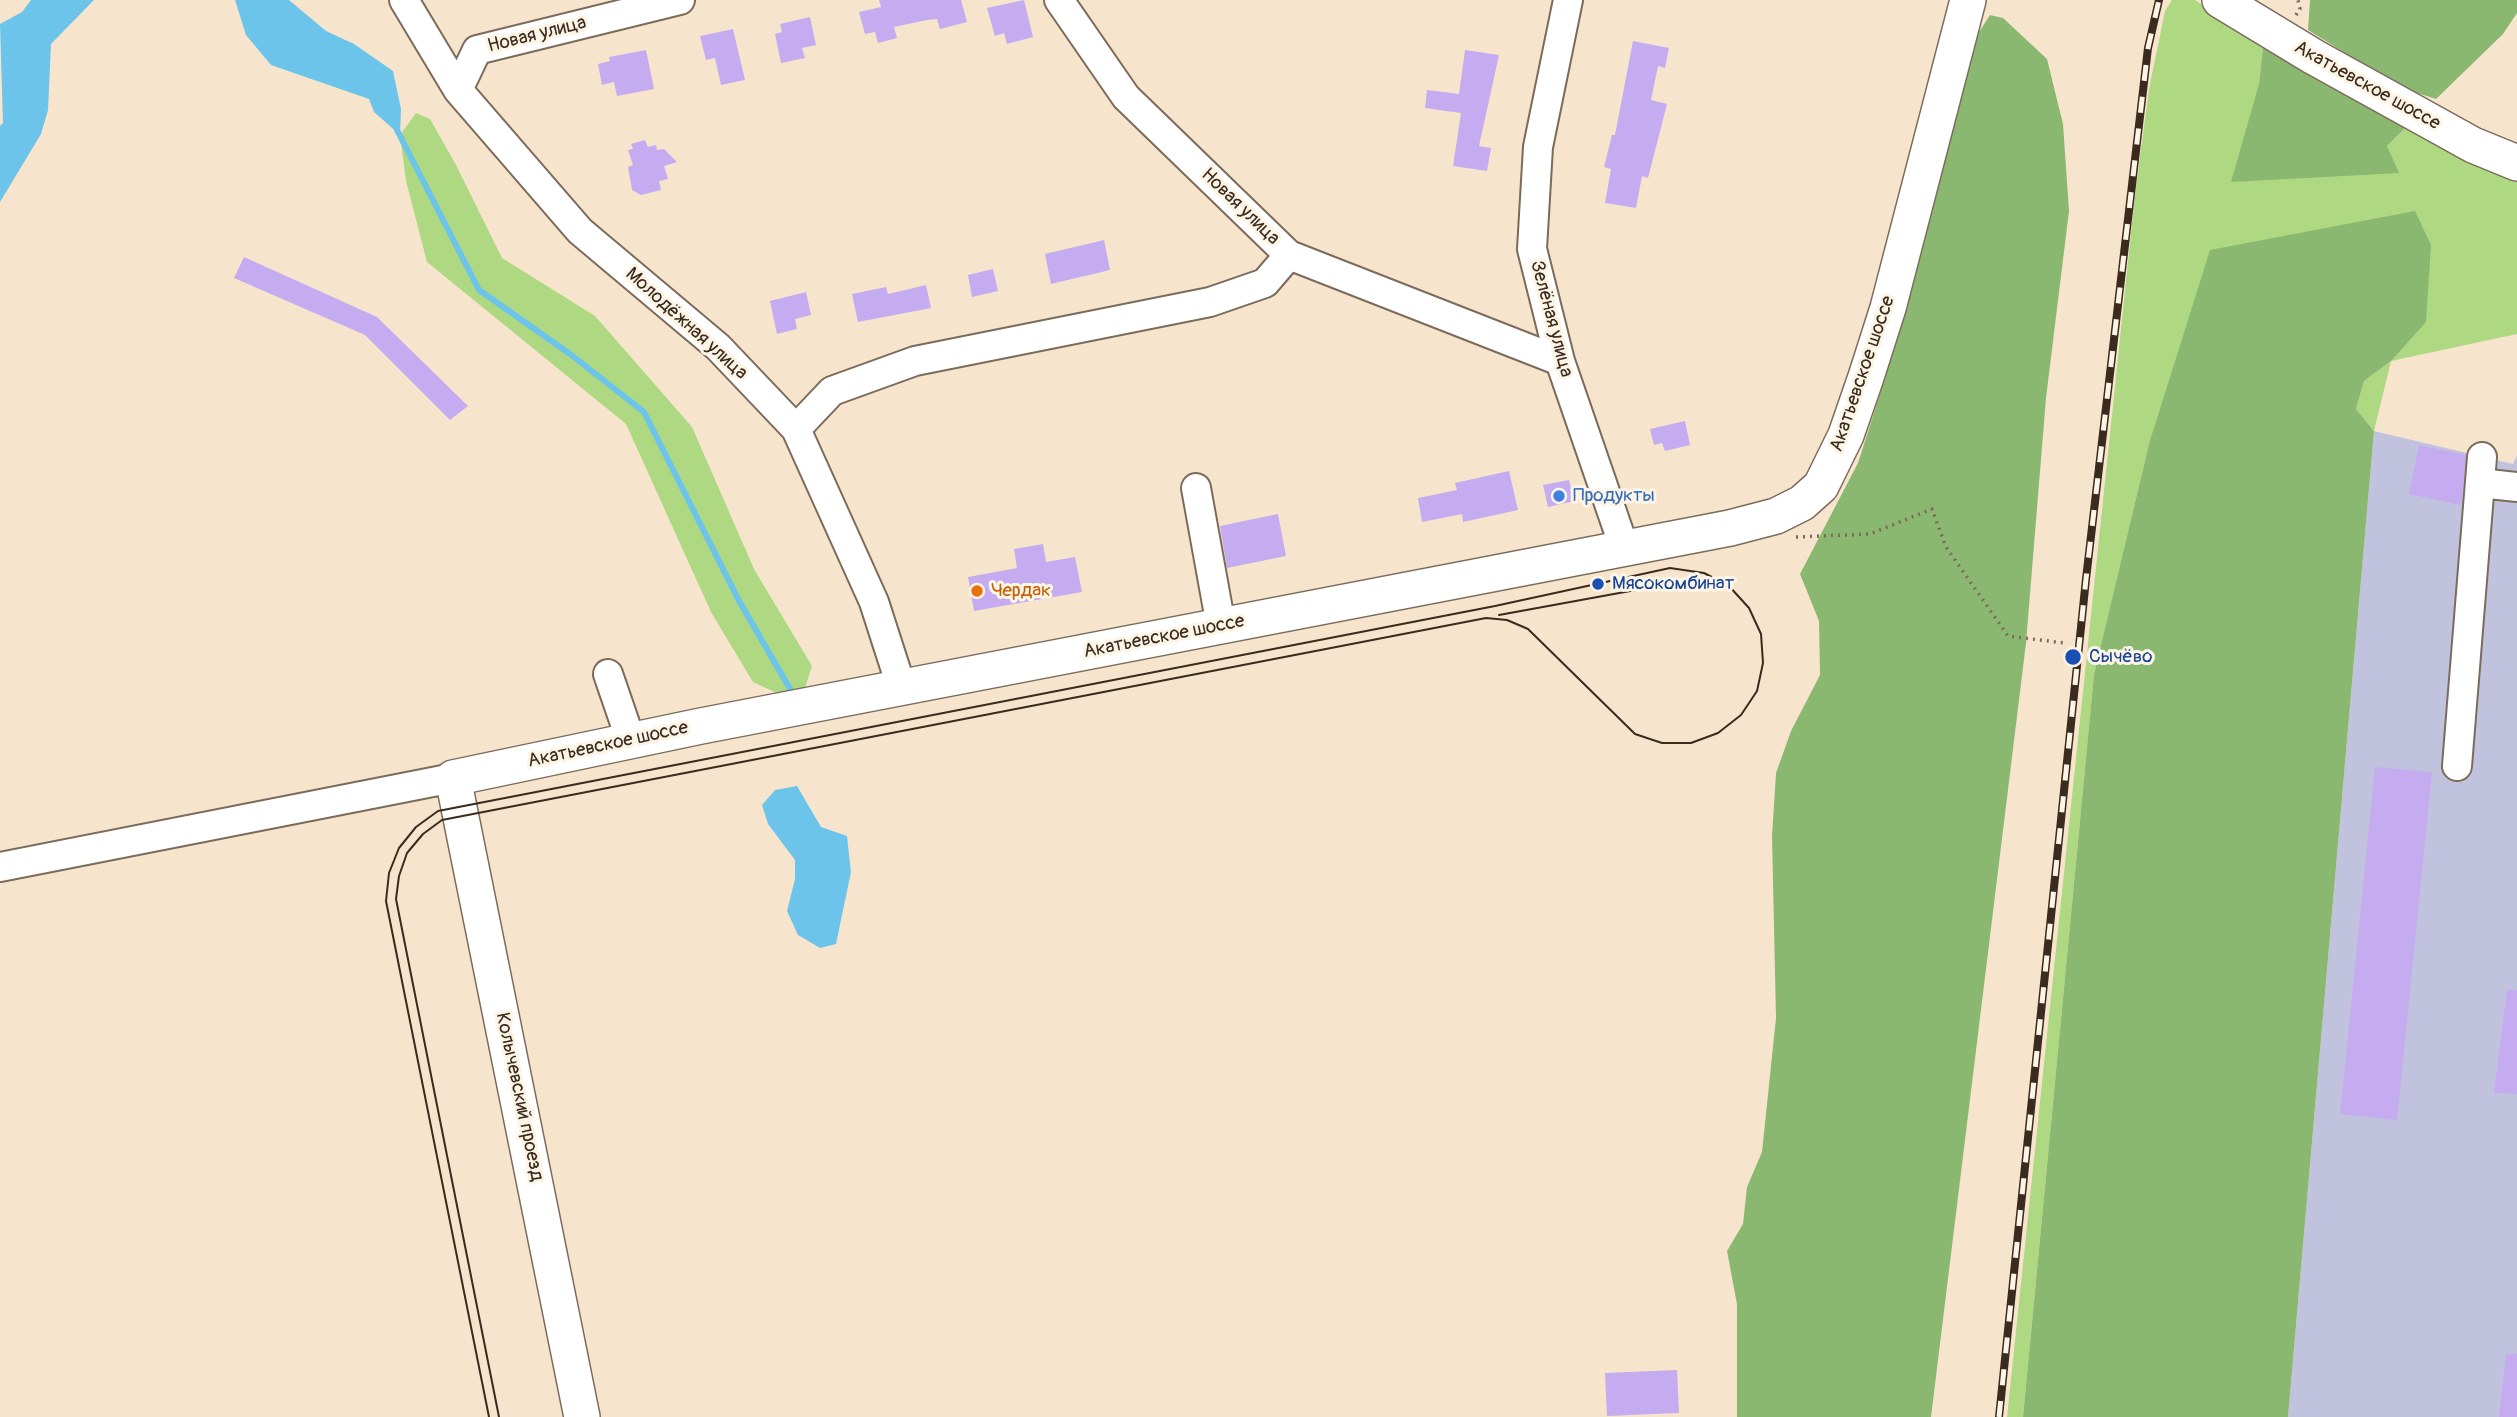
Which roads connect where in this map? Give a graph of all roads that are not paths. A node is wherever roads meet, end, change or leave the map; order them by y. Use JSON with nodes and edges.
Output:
{"nodes":[{"id":1,"x":404,"y":0,"type":"edge"},
{"id":2,"x":680,"y":0,"type":"edge"},
{"id":3,"x":1059,"y":0,"type":"edge"},
{"id":4,"x":1568,"y":0,"type":"edge"},
{"id":5,"x":1968,"y":0,"type":"edge"},
{"id":6,"x":2220,"y":0,"type":"edge"},
{"id":7,"x":458,"y":90,"type":"junction"},
{"id":8,"x":2517,"y":163,"type":"edge"},
{"id":9,"x":1289,"y":255,"type":"junction"},
{"id":10,"x":1560,"y":361,"type":"junction"},
{"id":11,"x":796,"y":429,"type":"junction"},
{"id":12,"x":2517,"y":487,"type":"edge"},
{"id":13,"x":1196,"y":488,"type":"dead end"},
{"id":14,"x":1624,"y":547,"type":"junction"},
{"id":15,"x":1221,"y":626,"type":"junction"},
{"id":16,"x":608,"y":674,"type":"dead end"},
{"id":17,"x":902,"y":688,"type":"junction"},
{"id":18,"x":631,"y":741,"type":"junction"},
{"id":19,"x":2457,"y":766,"type":"dead end"},
{"id":20,"x":453,"y":778,"type":"junction"},
{"id":21,"x":0,"y":867,"type":"edge"},
{"id":22,"x":582,"y":1417,"type":"edge"}],
"edges":[{"from":1,"to":7,"type":"street","name":"Молодёжная улица"},
{"from":2,"to":7,"type":"street","name":"Новая улица"},
{"from":3,"to":9,"type":"street","name":"Новая улица"},
{"from":4,"to":10,"type":"street","name":"Зелёная улица"},
{"from":5,"to":14,"type":"main road","name":"Акатьевское шоссе"},
{"from":6,"to":8,"type":"main road","name":"Акатьевское шоссе"},
{"from":7,"to":11,"type":"street","name":"Молодёжная улица"},
{"from":9,"to":10,"type":"street","name":"Новая улица"},
{"from":9,"to":11,"type":"street"},
{"from":10,"to":14,"type":"street","name":"Зелёная улица"},
{"from":11,"to":17,"type":"street","name":"Молодёжная улица"},
{"from":12,"to":19,"type":"street"},
{"from":13,"to":15,"type":"street"},
{"from":14,"to":15,"type":"main road","name":"Акатьевское шоссе"},
{"from":15,"to":17,"type":"main road","name":"Акатьевское шоссе"},
{"from":16,"to":18,"type":"street"},
{"from":17,"to":18,"type":"main road","name":"Акатьевское шоссе"},
{"from":18,"to":20,"type":"main road","name":"Акатьевское шоссе"},
{"from":20,"to":21,"type":"street","name":"Акатьевское шоссе"},
{"from":20,"to":22,"type":"main road","name":"Колычевский проезд"}]}
